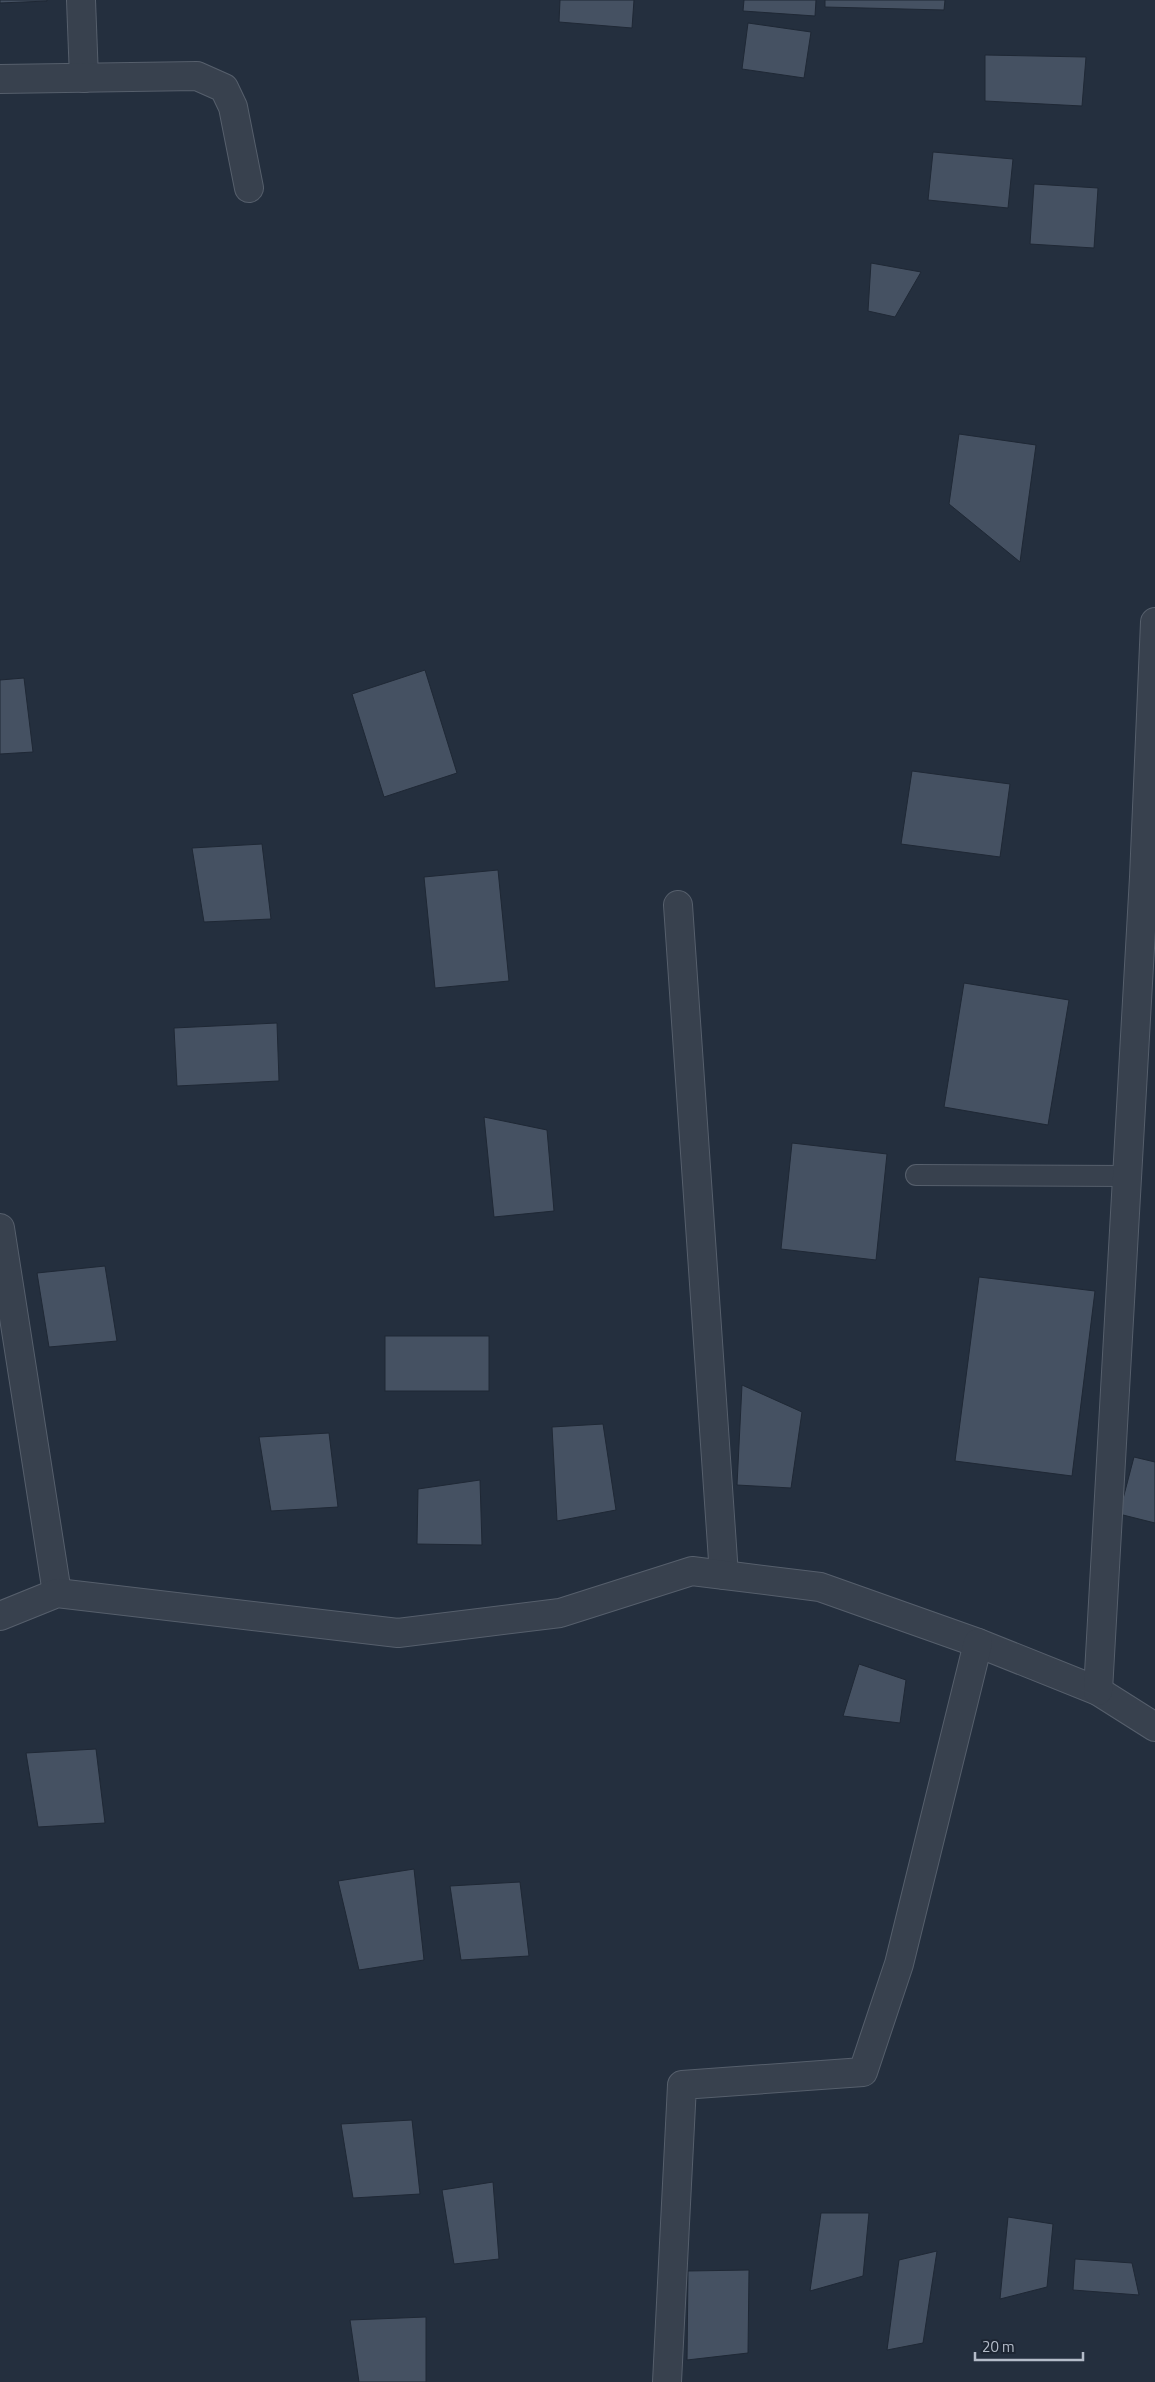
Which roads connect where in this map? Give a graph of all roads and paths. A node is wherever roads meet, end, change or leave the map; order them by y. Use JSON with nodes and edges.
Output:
{"nodes":[{"id":1,"x":81,"y":0,"type":"edge"},
{"id":2,"x":84,"y":78,"type":"junction"},
{"id":3,"x":0,"y":79,"type":"edge"},
{"id":4,"x":249,"y":188,"type":"dead end"},
{"id":5,"x":1155,"y":622,"type":"edge"},
{"id":6,"x":678,"y":905,"type":"dead end"},
{"id":7,"x":916,"y":1175,"type":"dead end"},
{"id":8,"x":1127,"y":1176,"type":"junction"},
{"id":9,"x":0,"y":1228,"type":"edge"},
{"id":10,"x":724,"y":1575,"type":"junction"},
{"id":11,"x":57,"y":1593,"type":"junction"},
{"id":12,"x":0,"y":1616,"type":"edge"},
{"id":13,"x":978,"y":1643,"type":"junction"},
{"id":14,"x":1098,"y":1690,"type":"junction"},
{"id":15,"x":1155,"y":1727,"type":"edge"},
{"id":16,"x":666,"y":2382,"type":"edge"}],
"edges":[{"from":1,"to":2,"type":"street"},
{"from":2,"to":3,"type":"street"},
{"from":2,"to":4,"type":"street"},
{"from":5,"to":8,"type":"street"},
{"from":6,"to":10,"type":"street"},
{"from":7,"to":8,"type":"lane"},
{"from":8,"to":14,"type":"street"},
{"from":9,"to":11,"type":"street"},
{"from":10,"to":11,"type":"street"},
{"from":10,"to":13,"type":"street"},
{"from":11,"to":12,"type":"street"},
{"from":13,"to":14,"type":"street"},
{"from":13,"to":16,"type":"street"},
{"from":14,"to":15,"type":"street"}]}
